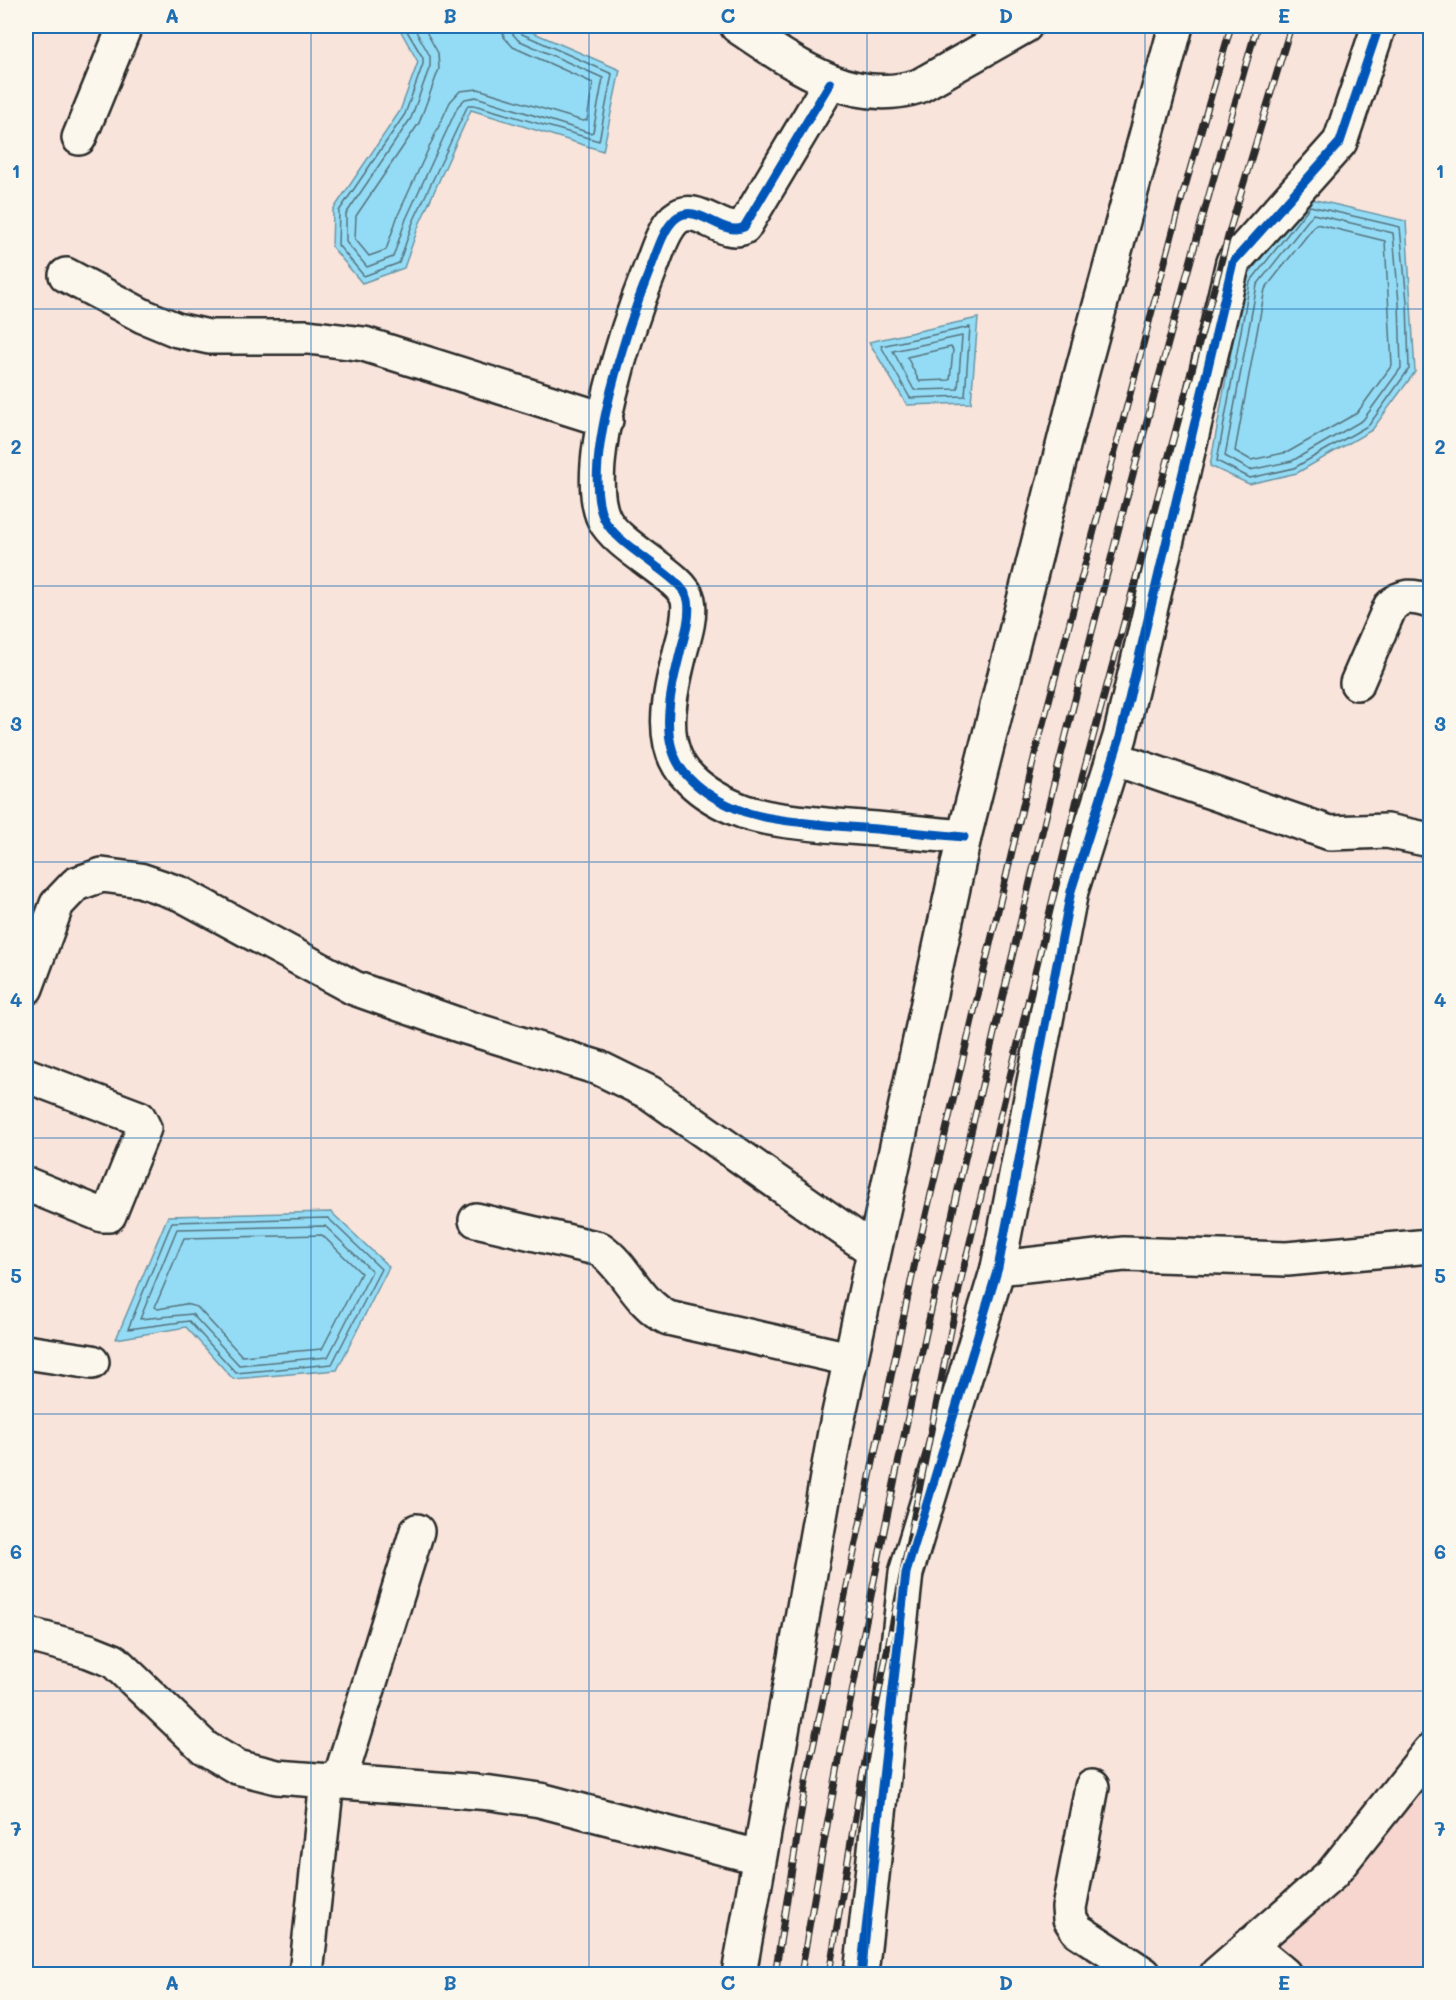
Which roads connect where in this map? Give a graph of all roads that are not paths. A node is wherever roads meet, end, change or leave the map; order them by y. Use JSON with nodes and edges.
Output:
{"nodes":[{"id":1,"x":125,"y":26,"type":"edge"},
{"id":2,"x":1025,"y":26,"type":"edge"},
{"id":3,"x":1176,"y":26,"type":"edge"},
{"id":4,"x":1379,"y":26,"type":"edge"},
{"id":5,"x":750,"y":29,"type":"edge"},
{"id":6,"x":830,"y":83,"type":"junction"},
{"id":7,"x":79,"y":138,"type":"dead end"},
{"id":8,"x":66,"y":275,"type":"dead end"},
{"id":9,"x":606,"y":420,"type":"junction"},
{"id":10,"x":1431,"y":601,"type":"edge"},
{"id":11,"x":1357,"y":683,"type":"dead end"},
{"id":12,"x":1113,"y":758,"type":"junction"},
{"id":13,"x":964,"y":837,"type":"junction"},
{"id":14,"x":1431,"y":840,"type":"edge"},
{"id":15,"x":26,"y":988,"type":"edge"},
{"id":16,"x":26,"y":1075,"type":"edge"},
{"id":17,"x":26,"y":1184,"type":"edge"},
{"id":18,"x":476,"y":1220,"type":"dead end"},
{"id":19,"x":1431,"y":1246,"type":"edge"},
{"id":20,"x":873,"y":1250,"type":"junction"},
{"id":21,"x":998,"y":1268,"type":"junction"},
{"id":22,"x":26,"y":1352,"type":"edge"},
{"id":23,"x":850,"y":1359,"type":"junction"},
{"id":24,"x":92,"y":1362,"type":"dead end"},
{"id":25,"x":417,"y":1531,"type":"dead end"},
{"id":26,"x":26,"y":1634,"type":"edge"},
{"id":27,"x":1431,"y":1751,"type":"edge"},
{"id":28,"x":333,"y":1782,"type":"junction"},
{"id":29,"x":1092,"y":1787,"type":"dead end"},
{"id":30,"x":758,"y":1857,"type":"junction"},
{"id":31,"x":1250,"y":1945,"type":"junction"},
{"id":32,"x":306,"y":1974,"type":"edge"},
{"id":33,"x":739,"y":1974,"type":"edge"},
{"id":34,"x":861,"y":1974,"type":"edge"},
{"id":35,"x":1144,"y":1974,"type":"edge"},
{"id":36,"x":1217,"y":1974,"type":"edge"},
{"id":37,"x":1284,"y":1974,"type":"edge"}],
"edges":[{"from":1,"to":7,"type":"street"},
{"from":2,"to":6,"type":"street"},
{"from":3,"to":13,"type":"street"},
{"from":4,"to":12,"type":"street"},
{"from":5,"to":6,"type":"street"},
{"from":6,"to":9,"type":"street"},
{"from":8,"to":9,"type":"street"},
{"from":9,"to":13,"type":"street"},
{"from":10,"to":11,"type":"street"},
{"from":12,"to":14,"type":"street"},
{"from":12,"to":21,"type":"street"},
{"from":13,"to":20,"type":"street"},
{"from":15,"to":20,"type":"street"},
{"from":16,"to":17,"type":"street"},
{"from":18,"to":23,"type":"street"},
{"from":19,"to":21,"type":"street"},
{"from":20,"to":23,"type":"street"},
{"from":21,"to":34,"type":"street"},
{"from":22,"to":24,"type":"street"},
{"from":23,"to":30,"type":"street"},
{"from":25,"to":28,"type":"street"},
{"from":26,"to":28,"type":"street"},
{"from":27,"to":31,"type":"street"},
{"from":28,"to":30,"type":"street"},
{"from":28,"to":32,"type":"street"},
{"from":29,"to":35,"type":"street"},
{"from":30,"to":33,"type":"street"},
{"from":31,"to":36,"type":"street"},
{"from":31,"to":37,"type":"street"}]}
